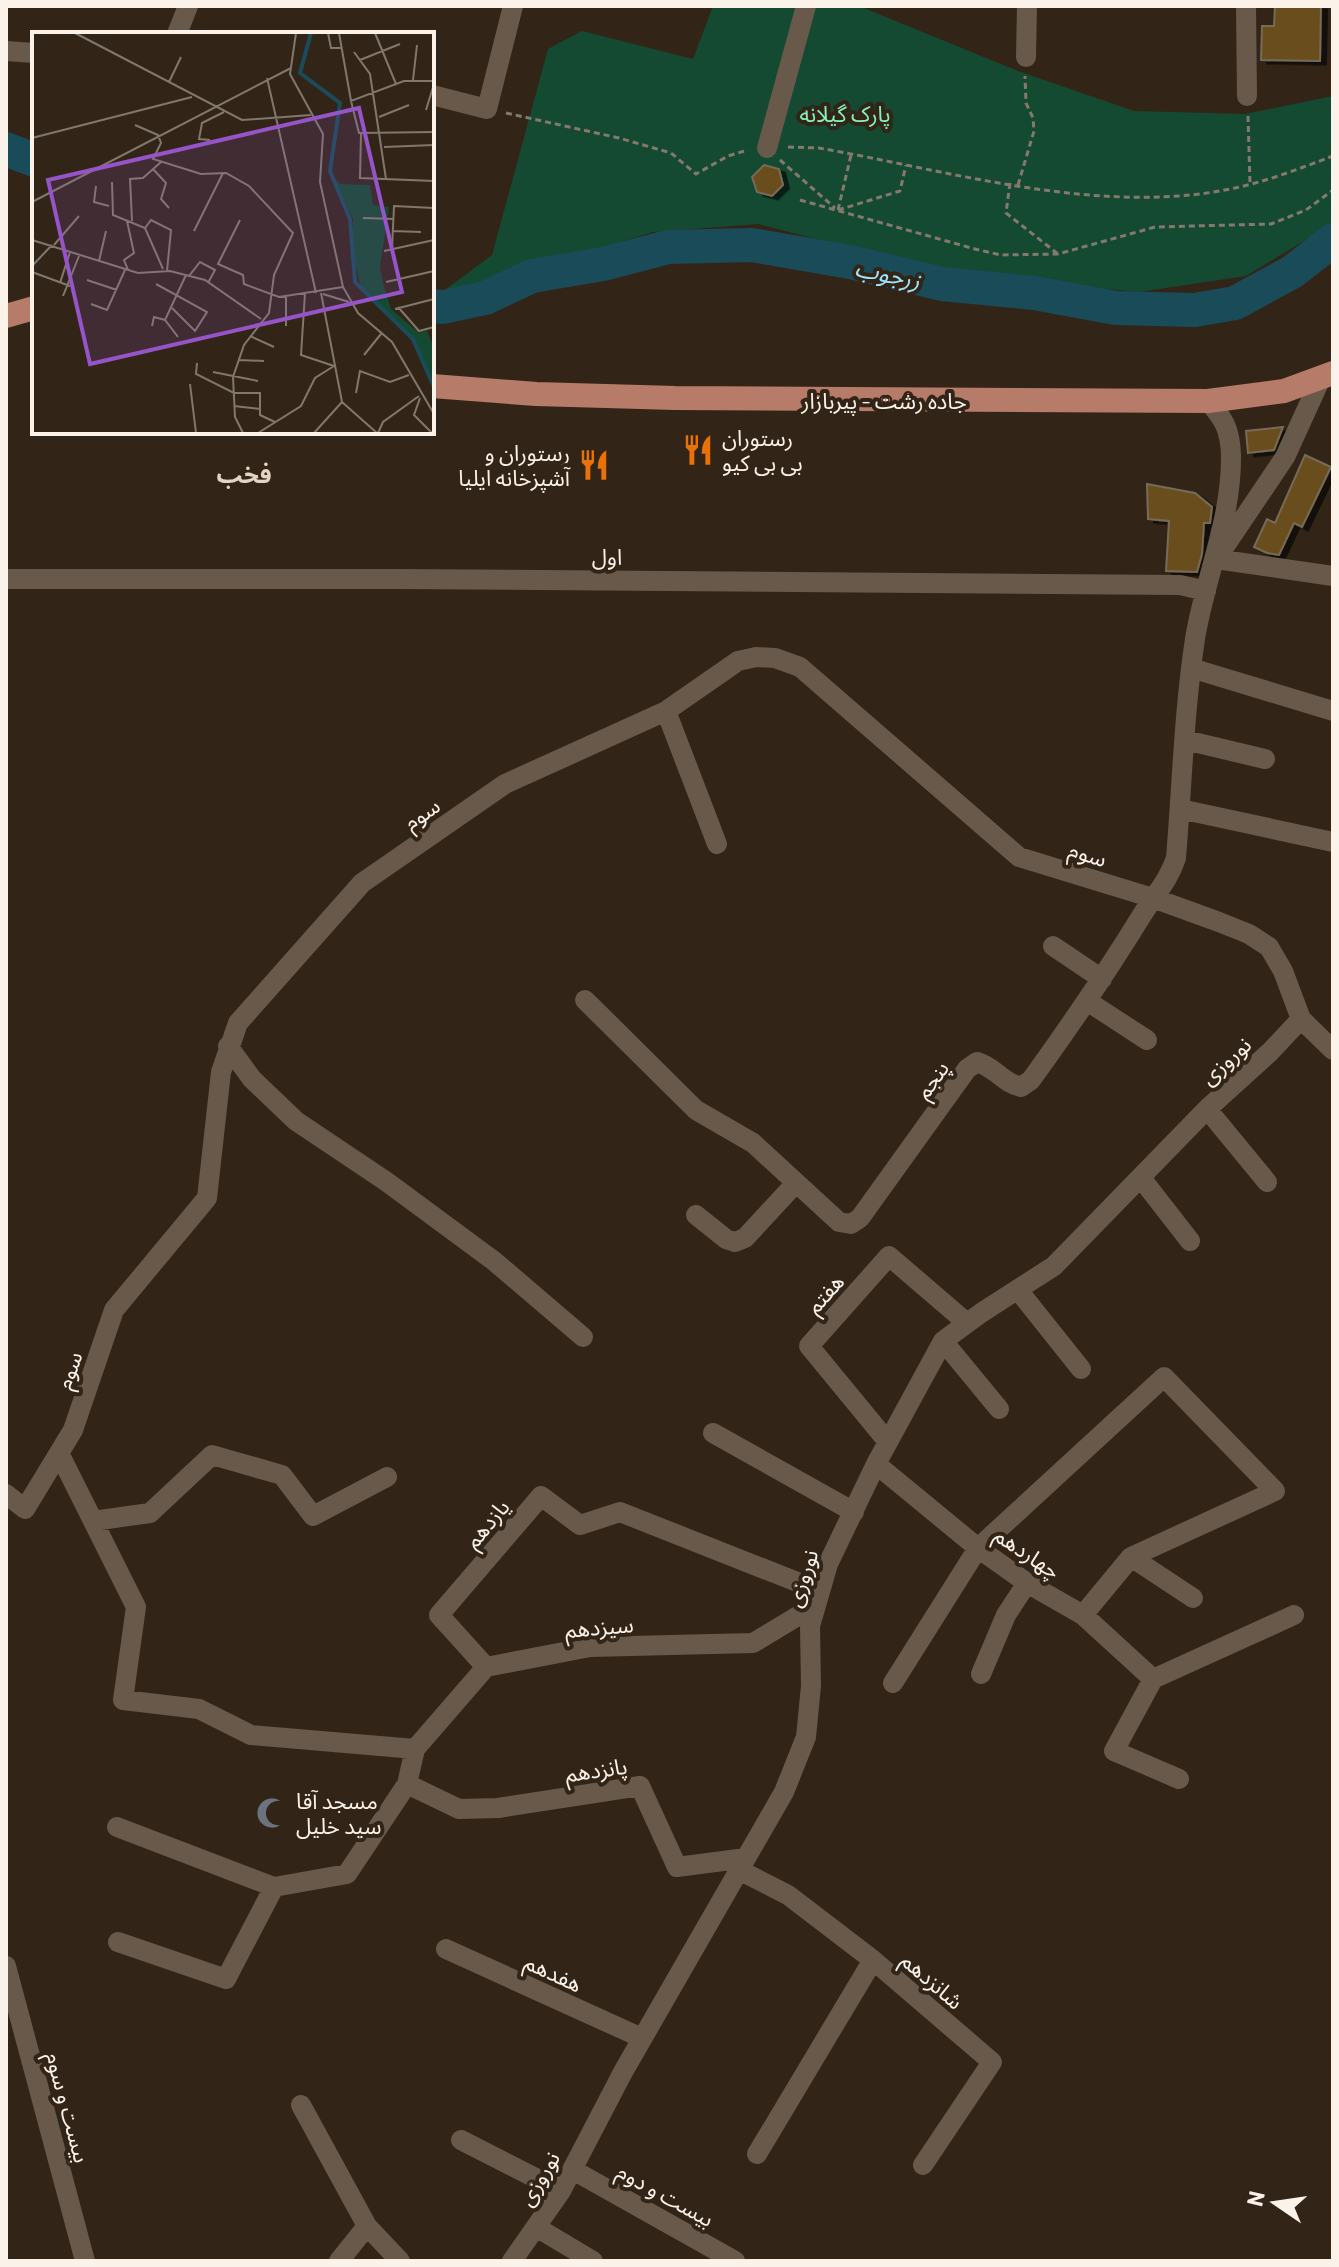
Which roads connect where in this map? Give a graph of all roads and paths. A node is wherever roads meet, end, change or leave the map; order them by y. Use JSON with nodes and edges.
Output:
{"nodes":[{"id":1,"x":188,"y":6,"type":"edge"},
{"id":2,"x":513,"y":6,"type":"edge"},
{"id":3,"x":806,"y":6,"type":"edge"},
{"id":4,"x":1027,"y":6,"type":"edge"},
{"id":5,"x":1246,"y":6,"type":"edge"},
{"id":6,"x":181,"y":32,"type":"edge"},
{"id":7,"x":6,"y":51,"type":"edge"},
{"id":8,"x":32,"y":53,"type":"edge"},
{"id":9,"x":1026,"y":57,"type":"joint"},
{"id":10,"x":434,"y":96,"type":"edge"},
{"id":11,"x":1247,"y":96,"type":"joint"},
{"id":12,"x":487,"y":109,"type":"junction"},
{"id":13,"x":767,"y":148,"type":"junction"},
{"id":14,"x":851,"y":154,"type":"junction"},
{"id":15,"x":1333,"y":156,"type":"edge"},
{"id":16,"x":906,"y":164,"type":"junction"},
{"id":17,"x":1010,"y":183,"type":"junction"},
{"id":18,"x":1250,"y":184,"type":"junction"},
{"id":19,"x":1018,"y":185,"type":"junction"},
{"id":20,"x":1333,"y":190,"type":"edge"},
{"id":21,"x":800,"y":200,"type":"dead end"},
{"id":22,"x":838,"y":210,"type":"junction"},
{"id":23,"x":1058,"y":254,"type":"junction"},
{"id":24,"x":32,"y":309,"type":"edge"},
{"id":25,"x":6,"y":316,"type":"edge"},
{"id":26,"x":1327,"y":376,"type":"edge"},
{"id":27,"x":434,"y":386,"type":"edge"},
{"id":28,"x":1208,"y":401,"type":"junction"},
{"id":29,"x":1216,"y":559,"type":"junction"},
{"id":30,"x":1333,"y":576,"type":"edge"},
{"id":31,"x":6,"y":579,"type":"edge"},
{"id":32,"x":1206,"y":591,"type":"junction"},
{"id":33,"x":1191,"y":668,"type":"junction"},
{"id":34,"x":666,"y":711,"type":"junction"},
{"id":35,"x":1333,"y":711,"type":"edge"},
{"id":36,"x":1185,"y":740,"type":"junction"},
{"id":37,"x":1265,"y":759,"type":"dead end"},
{"id":38,"x":1180,"y":809,"type":"junction"},
{"id":39,"x":1333,"y":842,"type":"edge"},
{"id":40,"x":717,"y":844,"type":"dead end"},
{"id":41,"x":1153,"y":898,"type":"junction"},
{"id":42,"x":1053,"y":946,"type":"dead end"},
{"id":43,"x":1102,"y":979,"type":"junction"},
{"id":44,"x":585,"y":1000,"type":"dead end"},
{"id":45,"x":1087,"y":1001,"type":"junction"},
{"id":46,"x":1301,"y":1019,"type":"junction"},
{"id":47,"x":1147,"y":1040,"type":"dead end"},
{"id":48,"x":228,"y":1046,"type":"junction"},
{"id":49,"x":1333,"y":1050,"type":"edge"},
{"id":50,"x":1207,"y":1109,"type":"junction"},
{"id":51,"x":1141,"y":1178,"type":"junction"},
{"id":52,"x":1267,"y":1182,"type":"dead end"},
{"id":53,"x":795,"y":1184,"type":"junction"},
{"id":54,"x":696,"y":1215,"type":"dead end"},
{"id":55,"x":1190,"y":1241,"type":"dead end"},
{"id":56,"x":1018,"y":1290,"type":"junction"},
{"id":57,"x":967,"y":1323,"type":"junction"},
{"id":58,"x":583,"y":1337,"type":"dead end"},
{"id":59,"x":943,"y":1341,"type":"junction"},
{"id":60,"x":1081,"y":1369,"type":"dead end"},
{"id":61,"x":999,"y":1409,"type":"dead end"},
{"id":62,"x":713,"y":1433,"type":"dead end"},
{"id":63,"x":888,"y":1442,"type":"junction"},
{"id":64,"x":59,"y":1453,"type":"junction"},
{"id":65,"x":876,"y":1464,"type":"junction"},
{"id":66,"x":387,"y":1477,"type":"dead end"},
{"id":67,"x":6,"y":1494,"type":"edge"},
{"id":68,"x":854,"y":1512,"type":"junction"},
{"id":69,"x":93,"y":1521,"type":"junction"},
{"id":70,"x":978,"y":1548,"type":"junction"},
{"id":71,"x":1131,"y":1557,"type":"junction"},
{"id":72,"x":1027,"y":1583,"type":"junction"},
{"id":73,"x":818,"y":1598,"type":"junction"},
{"id":74,"x":1193,"y":1598,"type":"dead end"},
{"id":75,"x":1083,"y":1615,"type":"junction"},
{"id":76,"x":1294,"y":1615,"type":"dead end"},
{"id":77,"x":486,"y":1667,"type":"junction"},
{"id":78,"x":981,"y":1674,"type":"dead end"},
{"id":79,"x":1153,"y":1679,"type":"junction"},
{"id":80,"x":893,"y":1683,"type":"dead end"},
{"id":81,"x":415,"y":1749,"type":"junction"},
{"id":82,"x":1179,"y":1779,"type":"dead end"},
{"id":83,"x":407,"y":1784,"type":"junction"},
{"id":84,"x":117,"y":1827,"type":"dead end"},
{"id":85,"x":743,"y":1864,"type":"junction"},
{"id":86,"x":274,"y":1887,"type":"junction"},
{"id":87,"x":118,"y":1942,"type":"dead end"},
{"id":88,"x":446,"y":1949,"type":"dead end"},
{"id":89,"x":873,"y":1960,"type":"junction"},
{"id":90,"x":6,"y":1966,"type":"edge"},
{"id":91,"x":642,"y":2038,"type":"junction"},
{"id":92,"x":301,"y":2105,"type":"dead end"},
{"id":93,"x":461,"y":2140,"type":"dead end"},
{"id":94,"x":757,"y":2154,"type":"dead end"},
{"id":95,"x":923,"y":2165,"type":"dead end"},
{"id":96,"x":573,"y":2170,"type":"junction"},
{"id":97,"x":561,"y":2191,"type":"junction"},
{"id":98,"x":367,"y":2226,"type":"junction"},
{"id":99,"x":536,"y":2227,"type":"junction"},
{"id":100,"x":85,"y":2261,"type":"edge"},
{"id":101,"x":339,"y":2261,"type":"edge"},
{"id":102,"x":400,"y":2261,"type":"edge"},
{"id":103,"x":512,"y":2261,"type":"edge"},
{"id":104,"x":593,"y":2261,"type":"edge"},
{"id":105,"x":735,"y":2261,"type":"edge"}],
"edges":[{"from":1,"to":6,"type":"street"},
{"from":2,"to":12,"type":"street"},
{"from":3,"to":13,"type":"street"},
{"from":4,"to":9,"type":"street"},
{"from":5,"to":11,"type":"street"},
{"from":7,"to":8,"type":"street"},
{"from":9,"to":19,"type":"path"},
{"from":10,"to":12,"type":"street"},
{"from":11,"to":18,"type":"path"},
{"from":12,"to":13,"type":"path"},
{"from":13,"to":14,"type":"path"},
{"from":13,"to":22,"type":"path"},
{"from":14,"to":16,"type":"path"},
{"from":14,"to":22,"type":"path"},
{"from":15,"to":18,"type":"path"},
{"from":16,"to":17,"type":"path"},
{"from":16,"to":22,"type":"path"},
{"from":17,"to":19,"type":"path"},
{"from":17,"to":23,"type":"path"},
{"from":18,"to":19,"type":"path"},
{"from":20,"to":23,"type":"path"},
{"from":21,"to":22,"type":"path"},
{"from":22,"to":23,"type":"path"},
{"from":24,"to":25,"type":"main road"},
{"from":26,"to":28,"type":"main road","name":"جاده رشت - پیربازار"},
{"from":26,"to":29,"type":"street"},
{"from":27,"to":28,"type":"main road","name":"جاده رشت - پیربازار"},
{"from":28,"to":29,"type":"street"},
{"from":29,"to":30,"type":"street"},
{"from":29,"to":32,"type":"street"},
{"from":31,"to":32,"type":"street","name":"اول"},
{"from":32,"to":33,"type":"street"},
{"from":33,"to":35,"type":"street"},
{"from":33,"to":36,"type":"street"},
{"from":34,"to":40,"type":"street"},
{"from":34,"to":41,"type":"street","name":"سوم"},
{"from":34,"to":48,"type":"street","name":"سوم"},
{"from":36,"to":37,"type":"street"},
{"from":36,"to":38,"type":"street"},
{"from":38,"to":39,"type":"street"},
{"from":38,"to":41,"type":"street"},
{"from":41,"to":43,"type":"street","name":"پنجم"},
{"from":41,"to":46,"type":"street","name":"سوم"},
{"from":42,"to":43,"type":"street"},
{"from":43,"to":45,"type":"street","name":"پنجم"},
{"from":44,"to":53,"type":"street"},
{"from":45,"to":47,"type":"street"},
{"from":45,"to":53,"type":"street","name":"پنجم"},
{"from":46,"to":49,"type":"street"},
{"from":46,"to":50,"type":"street","name":"نوروزی"},
{"from":48,"to":58,"type":"street"},
{"from":48,"to":64,"type":"street","name":"سوم"},
{"from":50,"to":51,"type":"street","name":"نوروزی"},
{"from":50,"to":52,"type":"street"},
{"from":51,"to":55,"type":"street"},
{"from":51,"to":56,"type":"street","name":"نوروزی"},
{"from":53,"to":54,"type":"street"},
{"from":56,"to":57,"type":"street","name":"نوروزی"},
{"from":56,"to":60,"type":"street"},
{"from":57,"to":59,"type":"street","name":"نوروزی"},
{"from":57,"to":63,"type":"street","name":"هفتم"},
{"from":59,"to":61,"type":"street"},
{"from":59,"to":63,"type":"street","name":"نوروزی"},
{"from":62,"to":68,"type":"street"},
{"from":63,"to":65,"type":"street","name":"نوروزی"},
{"from":64,"to":67,"type":"street","name":"سوم"},
{"from":64,"to":69,"type":"street"},
{"from":65,"to":68,"type":"street","name":"نوروزی"},
{"from":65,"to":70,"type":"street","name":"چهاردهم"},
{"from":66,"to":69,"type":"street"},
{"from":68,"to":73,"type":"street","name":"نوروزی"},
{"from":69,"to":81,"type":"street"},
{"from":70,"to":71,"type":"street"},
{"from":70,"to":72,"type":"street","name":"چهاردهم"},
{"from":70,"to":80,"type":"street"},
{"from":71,"to":74,"type":"street"},
{"from":71,"to":75,"type":"street"},
{"from":72,"to":75,"type":"street","name":"چهاردهم"},
{"from":72,"to":78,"type":"street"},
{"from":73,"to":77,"type":"street","name":"سیزدهم"},
{"from":73,"to":77,"type":"street","name":"یازدهم"},
{"from":73,"to":85,"type":"street","name":"نوروزی"},
{"from":75,"to":79,"type":"street","name":"چهاردهم"},
{"from":76,"to":79,"type":"street"},
{"from":77,"to":81,"type":"street"},
{"from":79,"to":82,"type":"street"},
{"from":81,"to":83,"type":"street"},
{"from":83,"to":85,"type":"street","name":"پانزدهم"},
{"from":83,"to":86,"type":"street"},
{"from":84,"to":86,"type":"street"},
{"from":85,"to":89,"type":"street","name":"شانزدهم"},
{"from":85,"to":91,"type":"street","name":"نوروزی"},
{"from":86,"to":87,"type":"street"},
{"from":88,"to":91,"type":"street","name":"هفدهم"},
{"from":89,"to":94,"type":"street"},
{"from":89,"to":95,"type":"street","name":"شانزدهم"},
{"from":90,"to":100,"type":"street","name":"بیست و سوم"},
{"from":91,"to":96,"type":"street","name":"نوروزی"},
{"from":92,"to":98,"type":"street"},
{"from":93,"to":97,"type":"street"},
{"from":96,"to":97,"type":"street","name":"نوروزی"},
{"from":96,"to":105,"type":"street","name":"بیست و دوم"},
{"from":97,"to":99,"type":"street","name":"نوروزی"},
{"from":98,"to":101,"type":"street"},
{"from":98,"to":102,"type":"street"},
{"from":99,"to":103,"type":"street","name":"نوروزی"},
{"from":99,"to":104,"type":"street"}]}
